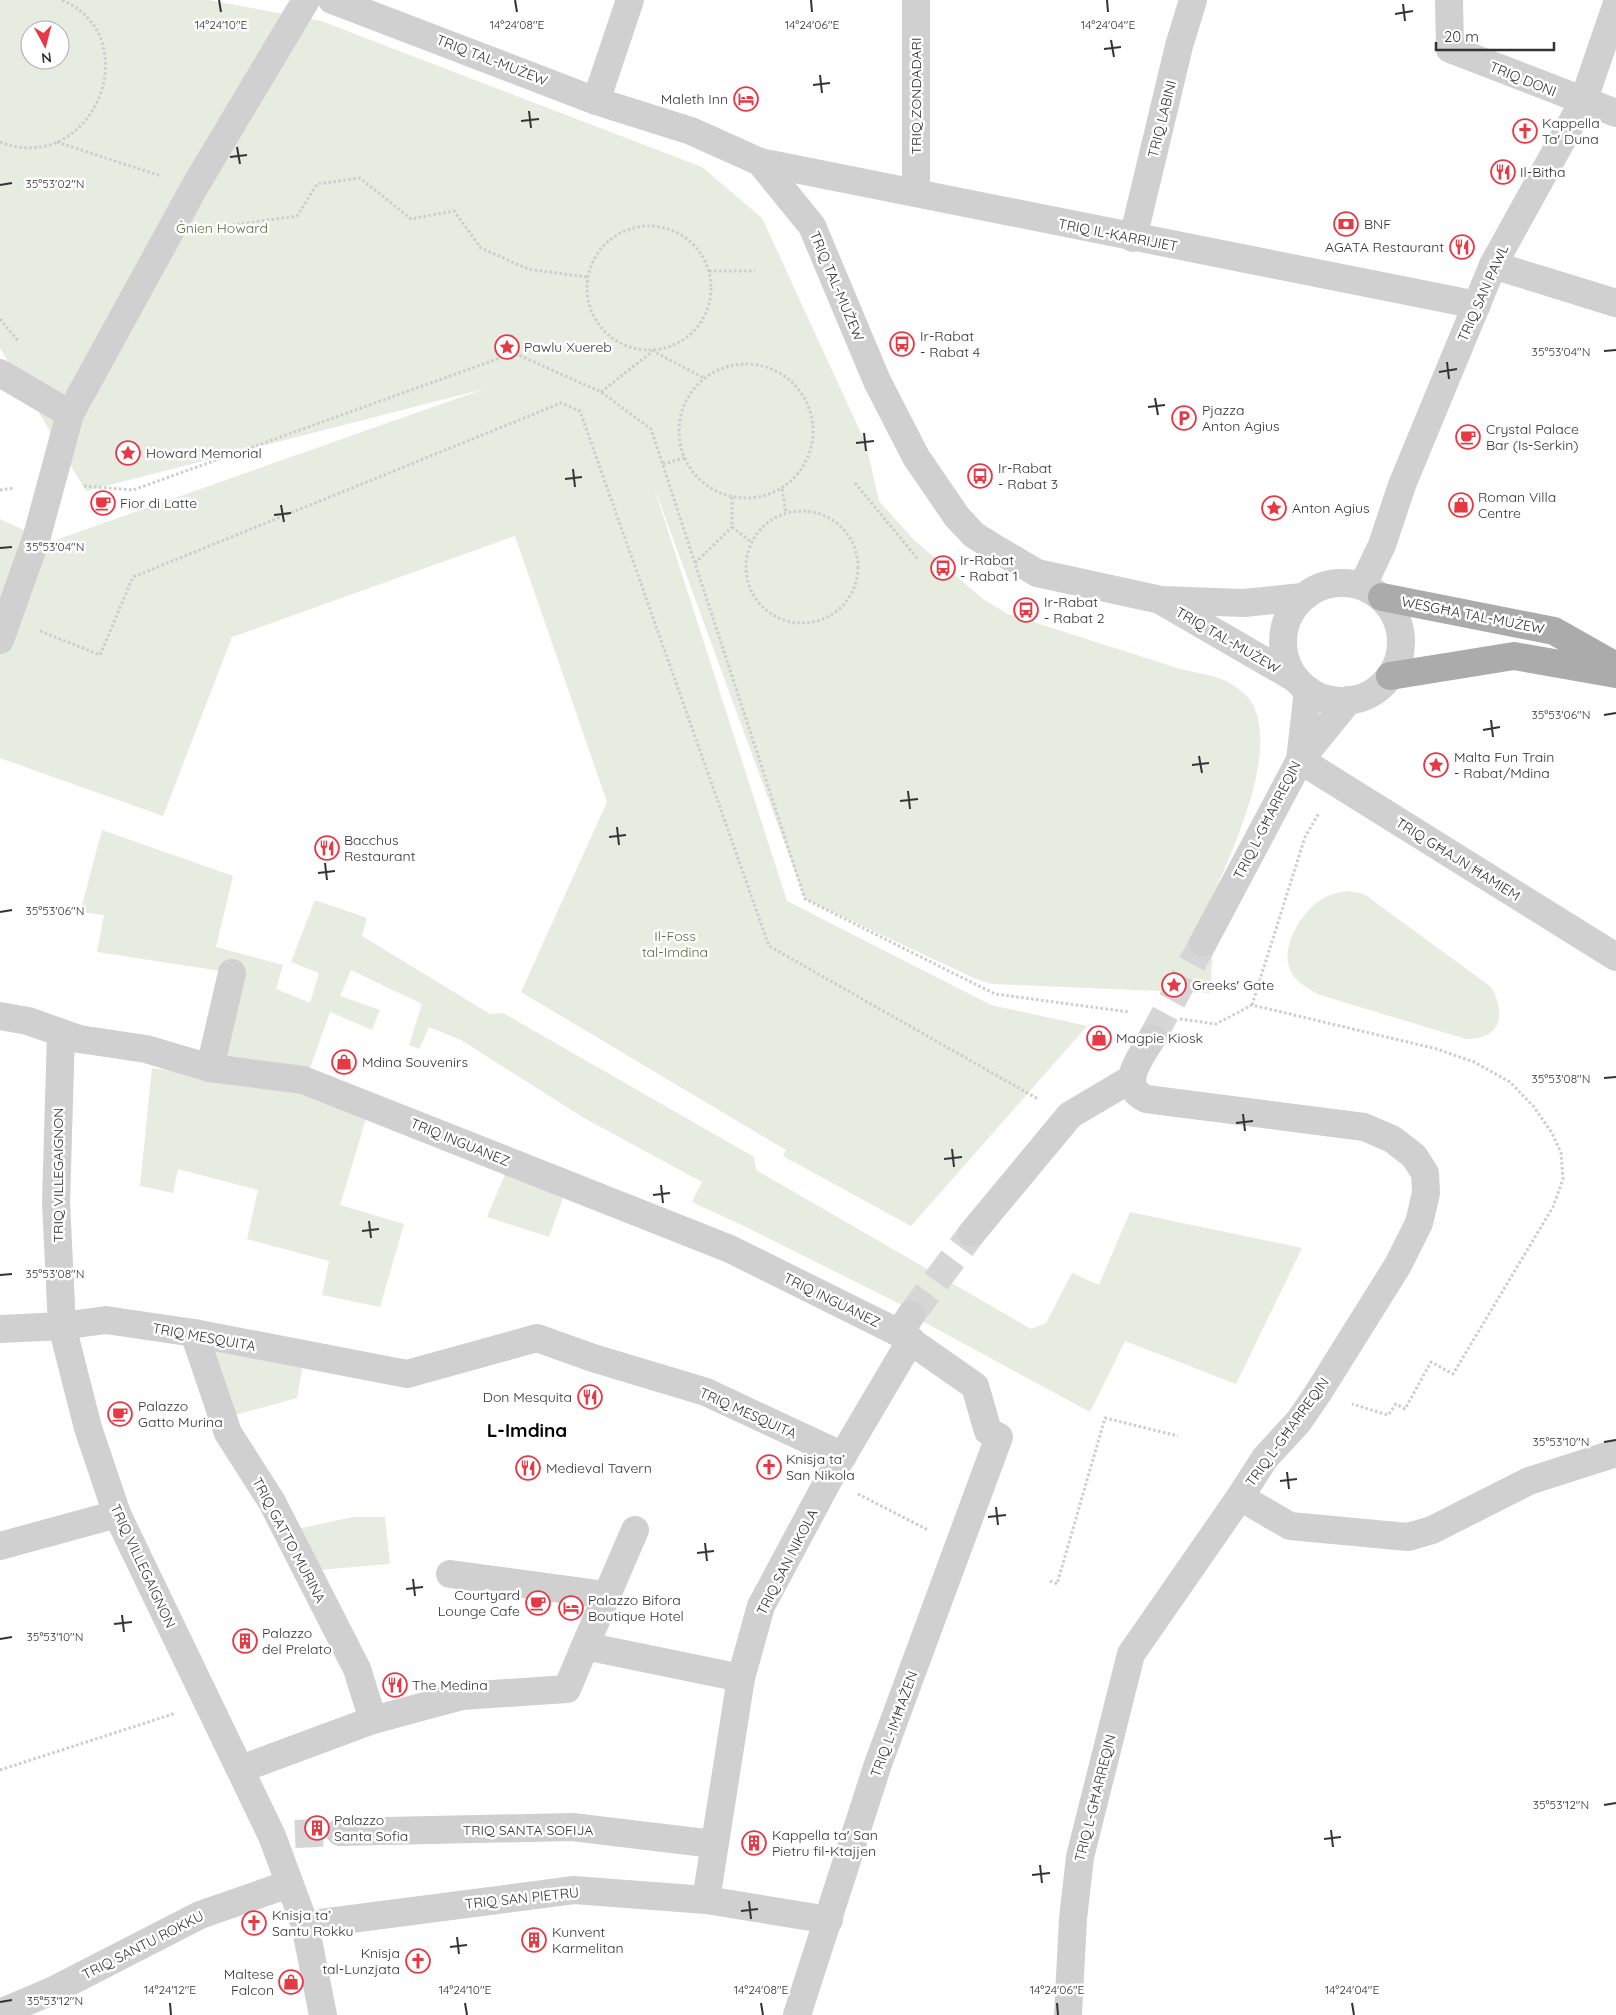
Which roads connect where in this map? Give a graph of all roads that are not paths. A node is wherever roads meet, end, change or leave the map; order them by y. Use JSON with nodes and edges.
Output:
{"nodes":[{"id":1,"x":306,"y":0,"type":"edge"},
{"id":2,"x":332,"y":0,"type":"edge"},
{"id":3,"x":630,"y":0,"type":"edge"},
{"id":4,"x":916,"y":0,"type":"edge"},
{"id":5,"x":1193,"y":0,"type":"edge"},
{"id":6,"x":1449,"y":0,"type":"edge"},
{"id":7,"x":1616,"y":6,"type":"edge"},
{"id":8,"x":596,"y":101,"type":"junction"},
{"id":9,"x":1583,"y":102,"type":"junction"},
{"id":10,"x":1616,"y":114,"type":"edge"},
{"id":11,"x":760,"y":162,"type":"junction"},
{"id":12,"x":916,"y":193,"type":"junction"},
{"id":13,"x":1133,"y":238,"type":"junction"},
{"id":14,"x":1493,"y":265,"type":"junction"},
{"id":15,"x":1616,"y":303,"type":"edge"},
{"id":16,"x":1477,"y":305,"type":"junction"},
{"id":17,"x":0,"y":373,"type":"edge"},
{"id":18,"x":70,"y":414,"type":"junction"},
{"id":19,"x":1372,"y":591,"type":"junction"},
{"id":20,"x":1302,"y":598,"type":"junction"},
{"id":21,"x":1161,"y":600,"type":"junction"},
{"id":22,"x":0,"y":640,"type":"edge"},
{"id":23,"x":1616,"y":666,"type":"edge"},
{"id":24,"x":1616,"y":674,"type":"edge"},
{"id":25,"x":1390,"y":676,"type":"junction"},
{"id":26,"x":1302,"y":685,"type":"junction"},
{"id":27,"x":1349,"y":700,"type":"junction"},
{"id":28,"x":1300,"y":760,"type":"junction"},
{"id":29,"x":1203,"y":943,"type":"tunnel mouth"},
{"id":30,"x":1616,"y":957,"type":"edge"},
{"id":31,"x":232,"y":973,"type":"dead end"},
{"id":32,"x":0,"y":1016,"type":"edge"},
{"id":33,"x":61,"y":1033,"type":"junction"},
{"id":34,"x":1152,"y":1038,"type":"tunnel mouth"},
{"id":35,"x":210,"y":1068,"type":"junction"},
{"id":36,"x":1131,"y":1079,"type":"junction"},
{"id":37,"x":972,"y":1233,"type":"tunnel mouth"},
{"id":38,"x":62,"y":1326,"type":"junction"},
{"id":39,"x":0,"y":1329,"type":"edge"},
{"id":40,"x":907,"y":1329,"type":"junction"},
{"id":41,"x":194,"y":1333,"type":"junction"},
{"id":42,"x":999,"y":1437,"type":"joint"},
{"id":43,"x":1616,"y":1453,"type":"edge"},
{"id":44,"x":836,"y":1468,"type":"junction"},
{"id":45,"x":1240,"y":1497,"type":"junction"},
{"id":46,"x":117,"y":1514,"type":"junction"},
{"id":47,"x":636,"y":1530,"type":"dead end"},
{"id":48,"x":0,"y":1546,"type":"edge"},
{"id":49,"x":450,"y":1574,"type":"dead end"},
{"id":50,"x":606,"y":1595,"type":"junction"},
{"id":51,"x":585,"y":1646,"type":"junction"},
{"id":52,"x":742,"y":1678,"type":"junction"},
{"id":53,"x":373,"y":1720,"type":"junction"},
{"id":54,"x":241,"y":1769,"type":"junction"},
{"id":55,"x":340,"y":1832,"type":"tunnel mouth"},
{"id":56,"x":714,"y":1844,"type":"junction"},
{"id":57,"x":289,"y":1884,"type":"junction"},
{"id":58,"x":706,"y":1900,"type":"junction"},
{"id":59,"x":829,"y":1920,"type":"junction"},
{"id":60,"x":305,"y":1925,"type":"junction"},
{"id":61,"x":0,"y":2013,"type":"edge"},
{"id":62,"x":324,"y":2015,"type":"edge"},
{"id":63,"x":797,"y":2015,"type":"edge"},
{"id":64,"x":1068,"y":2015,"type":"edge"}],
"edges":[{"from":1,"to":18,"type":"street"},
{"from":2,"to":8,"type":"street","name":"TRIQ TAL-MUŻEW"},
{"from":3,"to":8,"type":"street"},
{"from":4,"to":12,"type":"street","name":"TRIQ ZONDADARI"},
{"from":5,"to":13,"type":"street","name":"TRIQ LABINI"},
{"from":6,"to":9,"type":"street","name":"TRIQ DONI"},
{"from":7,"to":9,"type":"street","name":"TRIQ SAN PAWL"},
{"from":8,"to":11,"type":"street","name":"TRIQ TAL-MUŻEW"},
{"from":9,"to":10,"type":"street","name":"TRIQ DONI"},
{"from":9,"to":14,"type":"street","name":"TRIQ SAN PAWL"},
{"from":11,"to":12,"type":"street","name":"TRIQ IL-KARRIJIET"},
{"from":11,"to":21,"type":"street","name":"TRIQ TAL-MUŻEW"},
{"from":12,"to":13,"type":"street","name":"TRIQ IL-KARRIJIET"},
{"from":13,"to":16,"type":"street","name":"TRIQ IL-KARRIJIET"},
{"from":14,"to":15,"type":"street"},
{"from":14,"to":16,"type":"street","name":"TRIQ SAN PAWL"},
{"from":16,"to":19,"type":"street","name":"TRIQ SAN PAWL"},
{"from":17,"to":18,"type":"street"},
{"from":18,"to":22,"type":"street"},
{"from":19,"to":20,"type":"street"},
{"from":19,"to":23,"type":"main road","name":"WESGĦA TAL-MUŻEW"},
{"from":19,"to":25,"type":"street"},
{"from":20,"to":21,"type":"street","name":"TRIQ TAL-MUŻEW"},
{"from":20,"to":26,"type":"street"},
{"from":21,"to":26,"type":"street","name":"TRIQ TAL-MUŻEW"},
{"from":24,"to":25,"type":"main road"},
{"from":25,"to":27,"type":"street"},
{"from":26,"to":27,"type":"street"},
{"from":26,"to":28,"type":"street","name":"TRIQ L-GĦARREQIN"},
{"from":27,"to":28,"type":"street"},
{"from":28,"to":29,"type":"street","name":"TRIQ L-GĦARREQIN"},
{"from":28,"to":30,"type":"street","name":"TRIQ GĦAJN ĦAMIEM"},
{"from":31,"to":35,"type":"street"},
{"from":32,"to":33,"type":"street","name":"TRIQ INGUANEZ"},
{"from":33,"to":35,"type":"street","name":"TRIQ INGUANEZ"},
{"from":33,"to":38,"type":"street","name":"TRIQ VILLEGAIGNON"},
{"from":34,"to":36,"type":"street"},
{"from":35,"to":40,"type":"street","name":"TRIQ INGUANEZ"},
{"from":36,"to":37,"type":"street"},
{"from":36,"to":45,"type":"street","name":"TRIQ L-GĦARREQIN"},
{"from":38,"to":39,"type":"street","name":"TRIQ MESQUITA"},
{"from":38,"to":41,"type":"street","name":"TRIQ MESQUITA"},
{"from":38,"to":46,"type":"street","name":"TRIQ VILLEGAIGNON"},
{"from":40,"to":42,"type":"street","name":"TRIQ INGUANEZ"},
{"from":40,"to":44,"type":"street","name":"TRIQ SAN NIKOLA"},
{"from":41,"to":44,"type":"street","name":"TRIQ MESQUITA"},
{"from":41,"to":53,"type":"street","name":"TRIQ GATTO MURINA"},
{"from":42,"to":59,"type":"street","name":"TRIQ L-IMĦAŻEN"},
{"from":43,"to":45,"type":"street"},
{"from":44,"to":52,"type":"street","name":"TRIQ SAN NIKOLA"},
{"from":45,"to":64,"type":"street","name":"TRIQ L-GĦARREQIN"},
{"from":46,"to":48,"type":"street"},
{"from":46,"to":54,"type":"street","name":"TRIQ VILLEGAIGNON"},
{"from":47,"to":50,"type":"street"},
{"from":49,"to":50,"type":"street"},
{"from":50,"to":51,"type":"street"},
{"from":51,"to":52,"type":"street"},
{"from":51,"to":53,"type":"street"},
{"from":52,"to":56,"type":"street","name":"TRIQ SAN NIKOLA"},
{"from":53,"to":54,"type":"street"},
{"from":54,"to":57,"type":"street","name":"TRIQ VILLEGAIGNON"},
{"from":55,"to":56,"type":"street","name":"TRIQ SANTA SOFIJA"},
{"from":56,"to":58,"type":"street","name":"TRIQ SAN NIKOLA"},
{"from":57,"to":60,"type":"street","name":"TRIQ VILLEGAIGNON"},
{"from":57,"to":61,"type":"street","name":"TRIQ SANTU ROKKU"},
{"from":58,"to":59,"type":"street","name":"TRIQ SAN PIETRU"},
{"from":58,"to":60,"type":"street","name":"TRIQ SAN PIETRU"},
{"from":59,"to":63,"type":"street","name":"TRIQ L-IMĦAŻEN"},
{"from":60,"to":62,"type":"street","name":"TRIQ VILLEGAIGNON"}]}
